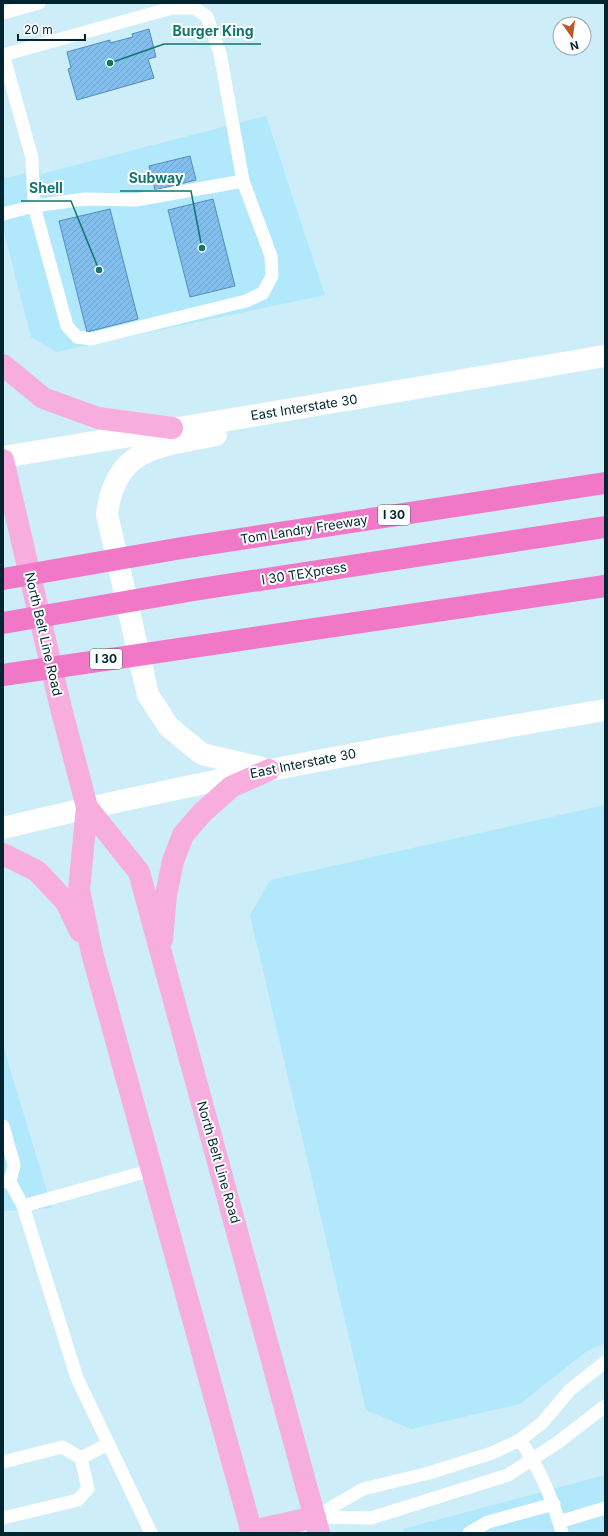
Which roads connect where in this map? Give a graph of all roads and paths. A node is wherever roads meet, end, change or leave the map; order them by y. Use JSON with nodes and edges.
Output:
{"nodes":[{"id":1,"x":39,"y":3,"type":"edge"},
{"id":2,"x":3,"y":13,"type":"edge"},
{"id":3,"x":3,"y":55,"type":"edge"},
{"id":4,"x":243,"y":181,"type":"junction"},
{"id":5,"x":34,"y":206,"type":"junction"},
{"id":6,"x":3,"y":214,"type":"edge"},
{"id":7,"x":605,"y":356,"type":"edge"},
{"id":8,"x":3,"y":365,"type":"edge"},
{"id":9,"x":290,"y":410,"type":"junction"},
{"id":10,"x":172,"y":428,"type":"junction"},
{"id":11,"x":3,"y":457,"type":"edge"},
{"id":12,"x":3,"y":460,"type":"edge"},
{"id":13,"x":605,"y":483,"type":"edge"},
{"id":14,"x":605,"y":526,"type":"edge"},
{"id":15,"x":3,"y":579,"type":"edge"},
{"id":16,"x":605,"y":586,"type":"edge"},
{"id":17,"x":3,"y":623,"type":"edge"},
{"id":18,"x":3,"y":675,"type":"edge"},
{"id":19,"x":605,"y":710,"type":"edge"},
{"id":20,"x":269,"y":770,"type":"junction"},
{"id":21,"x":87,"y":808,"type":"junction"},
{"id":22,"x":3,"y":828,"type":"edge"},
{"id":23,"x":3,"y":854,"type":"edge"},
{"id":24,"x":160,"y":952,"type":"junction"},
{"id":25,"x":92,"y":953,"type":"junction"},
{"id":26,"x":3,"y":1126,"type":"edge"},
{"id":27,"x":152,"y":1170,"type":"junction"},
{"id":28,"x":6,"y":1181,"type":"edge"},
{"id":29,"x":23,"y":1206,"type":"junction"},
{"id":30,"x":605,"y":1362,"type":"edge"},
{"id":31,"x":605,"y":1406,"type":"edge"},
{"id":32,"x":520,"y":1440,"type":"junction"},
{"id":33,"x":108,"y":1444,"type":"junction"},
{"id":34,"x":81,"y":1458,"type":"junction"},
{"id":35,"x":532,"y":1458,"type":"junction"},
{"id":36,"x":3,"y":1462,"type":"edge"},
{"id":37,"x":554,"y":1504,"type":"junction"},
{"id":38,"x":605,"y":1508,"type":"edge"},
{"id":39,"x":3,"y":1518,"type":"edge"},
{"id":40,"x":317,"y":1525,"type":"edge"},
{"id":41,"x":561,"y":1528,"type":"edge"},
{"id":42,"x":249,"y":1532,"type":"edge"},
{"id":43,"x":151,"y":1533,"type":"edge"},
{"id":44,"x":469,"y":1533,"type":"edge"}],
"edges":[{"from":1,"to":2,"type":"lane"},
{"from":3,"to":4,"type":"lane"},
{"from":3,"to":5,"type":"lane"},
{"from":4,"to":5,"type":"lane"},
{"from":4,"to":5,"type":"lane"},
{"from":5,"to":6,"type":"lane"},
{"from":7,"to":9,"type":"main road","name":"East Interstate 30"},
{"from":8,"to":10,"type":"main road"},
{"from":9,"to":10,"type":"main road","name":"East Interstate 30"},
{"from":9,"to":20,"type":"main road"},
{"from":10,"to":11,"type":"main road","name":"East Interstate 30"},
{"from":12,"to":21,"type":"main road","name":"North Belt Line Road"},
{"from":13,"to":15,"type":"highway","name":"Tom Landry Freeway","number":"I 30"},
{"from":14,"to":17,"type":"highway","name":"I 30 TEXpress"},
{"from":16,"to":18,"type":"highway","number":"I 30"},
{"from":19,"to":20,"type":"main road","name":"East Interstate 30"},
{"from":20,"to":21,"type":"main road","name":"East Interstate 30"},
{"from":20,"to":24,"type":"main road"},
{"from":21,"to":22,"type":"main road","name":"East Interstate 30"},
{"from":21,"to":24,"type":"main road","name":"North Belt Line Road"},
{"from":21,"to":25,"type":"main road","name":"North Belt Line Road"},
{"from":23,"to":25,"type":"main road"},
{"from":24,"to":40,"type":"main road","name":"North Belt Line Road"},
{"from":25,"to":27,"type":"main road","name":"North Belt Line Road"},
{"from":26,"to":28,"type":"lane"},
{"from":27,"to":29,"type":"lane"},
{"from":27,"to":42,"type":"main road","name":"North Belt Line Road"},
{"from":28,"to":29,"type":"lane"},
{"from":29,"to":33,"type":"lane"},
{"from":30,"to":32,"type":"lane"},
{"from":31,"to":35,"type":"lane"},
{"from":32,"to":35,"type":"lane"},
{"from":32,"to":40,"type":"lane"},
{"from":33,"to":34,"type":"lane"},
{"from":33,"to":43,"type":"lane"},
{"from":34,"to":36,"type":"lane"},
{"from":34,"to":39,"type":"lane"},
{"from":35,"to":37,"type":"lane"},
{"from":35,"to":40,"type":"lane"},
{"from":37,"to":41,"type":"lane"},
{"from":37,"to":44,"type":"lane"},
{"from":38,"to":41,"type":"lane"},
{"from":40,"to":42,"type":"main road"}]}
